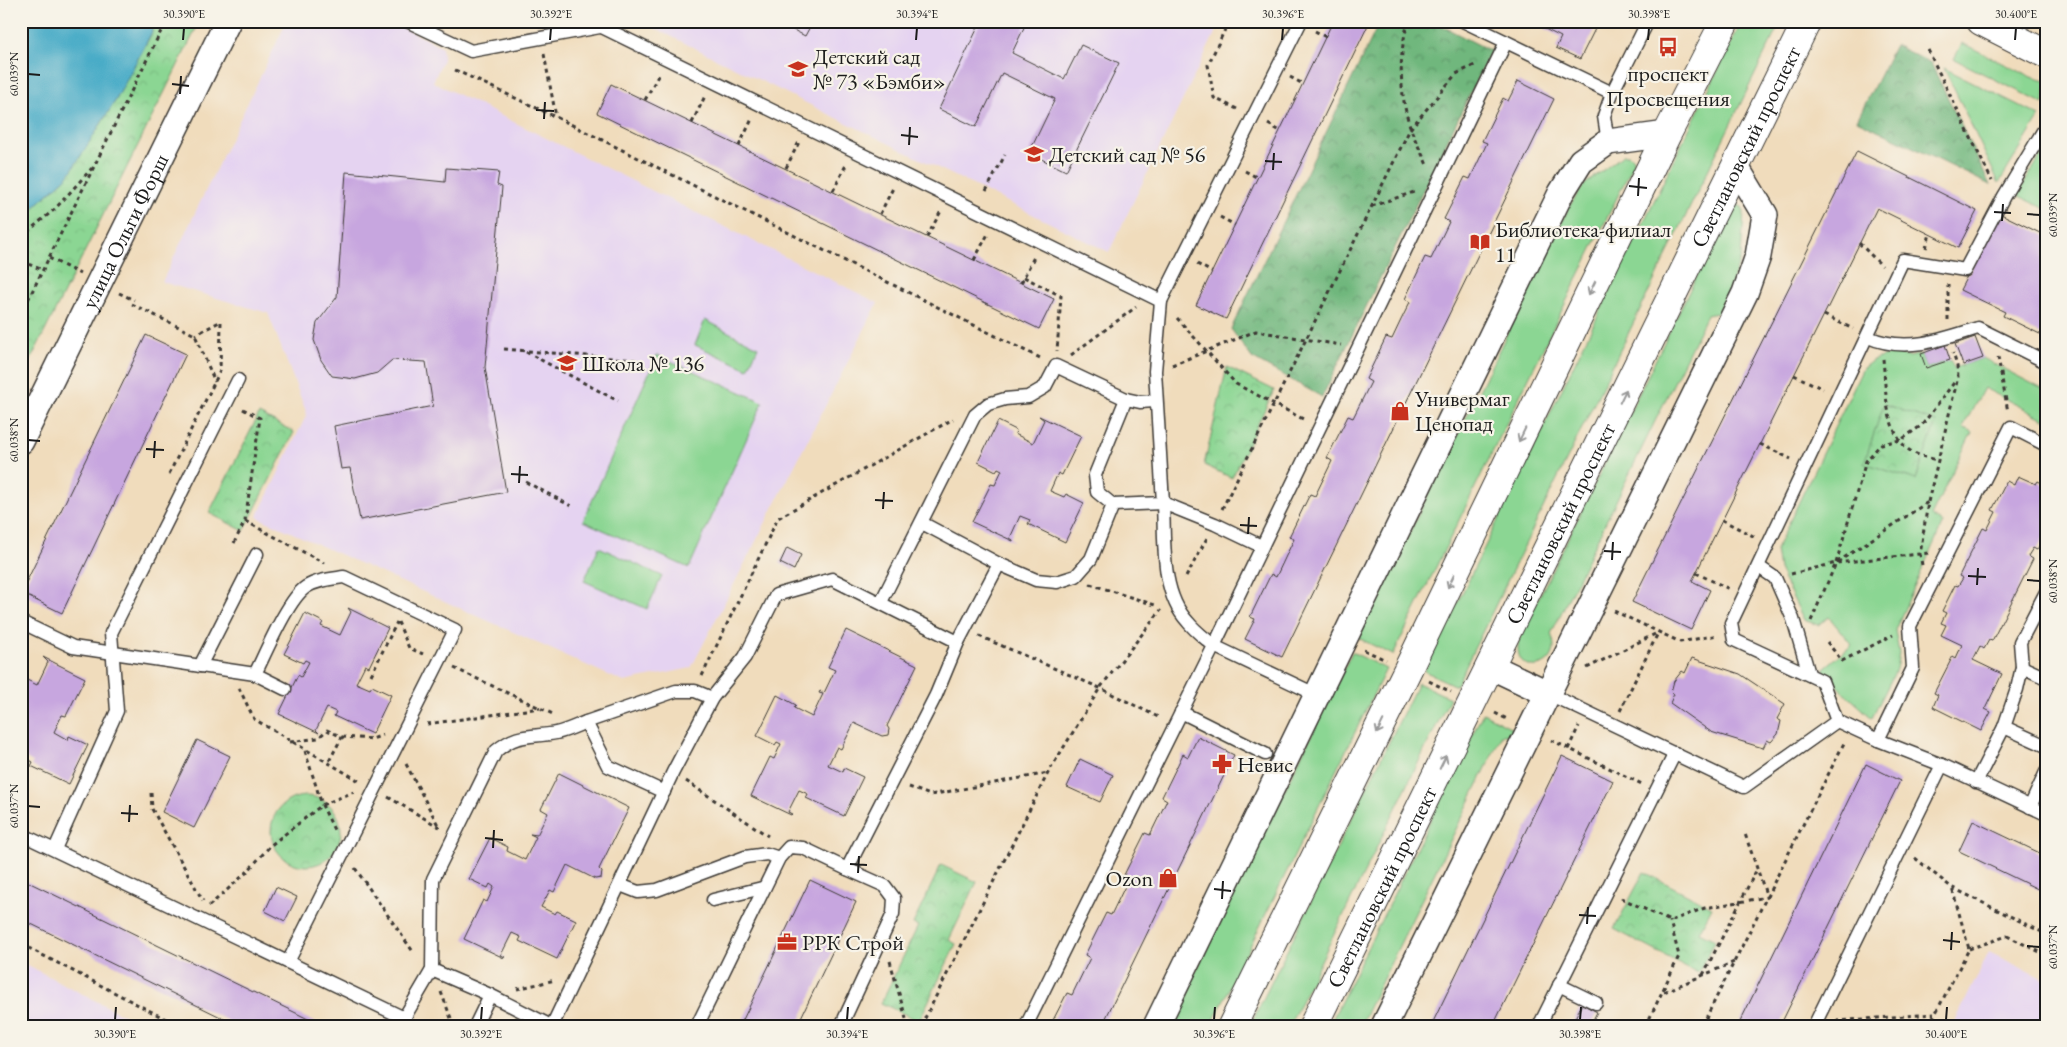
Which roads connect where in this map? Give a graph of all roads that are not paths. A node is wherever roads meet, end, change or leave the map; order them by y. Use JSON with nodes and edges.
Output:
{"nodes":[{"id":1,"x":228,"y":21,"type":"edge"},
{"id":2,"x":407,"y":21,"type":"edge"},
{"id":3,"x":587,"y":21,"type":"edge"},
{"id":4,"x":1464,"y":21,"type":"edge"},
{"id":5,"x":1648,"y":21,"type":"edge"},
{"id":6,"x":1725,"y":21,"type":"edge"},
{"id":7,"x":1806,"y":21,"type":"edge"},
{"id":8,"x":1981,"y":21,"type":"edge"},
{"id":9,"x":1300,"y":22,"type":"edge"},
{"id":10,"x":602,"y":27,"type":"junction"},
{"id":11,"x":1506,"y":42,"type":"junction"},
{"id":12,"x":2046,"y":54,"type":"edge"},
{"id":13,"x":1612,"y":93,"type":"junction"},
{"id":14,"x":2046,"y":126,"type":"edge"},
{"id":15,"x":1667,"y":134,"type":"junction"},
{"id":16,"x":1608,"y":142,"type":"junction"},
{"id":17,"x":1736,"y":167,"type":"junction"},
{"id":18,"x":1156,"y":299,"type":"junction"},
{"id":19,"x":1868,"y":337,"type":"junction"},
{"id":20,"x":2046,"y":362,"type":"edge"},
{"id":21,"x":238,"y":380,"type":"dead end"},
{"id":22,"x":1126,"y":399,"type":"junction"},
{"id":23,"x":1155,"y":401,"type":"junction"},
{"id":24,"x":21,"y":441,"type":"edge"},
{"id":25,"x":2046,"y":445,"type":"edge"},
{"id":26,"x":1163,"y":503,"type":"junction"},
{"id":27,"x":1112,"y":505,"type":"junction"},
{"id":28,"x":922,"y":523,"type":"junction"},
{"id":29,"x":1261,"y":546,"type":"junction"},
{"id":30,"x":257,"y":554,"type":"dead end"},
{"id":31,"x":999,"y":564,"type":"junction"},
{"id":32,"x":1759,"y":567,"type":"junction"},
{"id":33,"x":2046,"y":592,"type":"edge"},
{"id":34,"x":880,"y":602,"type":"junction"},
{"id":35,"x":21,"y":622,"type":"edge"},
{"id":36,"x":961,"y":636,"type":"junction"},
{"id":37,"x":1214,"y":646,"type":"junction"},
{"id":38,"x":113,"y":655,"type":"junction"},
{"id":39,"x":200,"y":666,"type":"junction"},
{"id":40,"x":1490,"y":666,"type":"junction"},
{"id":41,"x":2022,"y":667,"type":"junction"},
{"id":42,"x":255,"y":674,"type":"junction"},
{"id":43,"x":1809,"y":674,"type":"junction"},
{"id":44,"x":2046,"y":678,"type":"edge"},
{"id":45,"x":285,"y":689,"type":"dead end"},
{"id":46,"x":1546,"y":693,"type":"junction"},
{"id":47,"x":1317,"y":695,"type":"junction"},
{"id":48,"x":712,"y":698,"type":"junction"},
{"id":49,"x":1181,"y":712,"type":"junction"},
{"id":50,"x":1837,"y":721,"type":"junction"},
{"id":51,"x":582,"y":724,"type":"junction"},
{"id":52,"x":2004,"y":727,"type":"junction"},
{"id":53,"x":1878,"y":740,"type":"junction"},
{"id":54,"x":2046,"y":746,"type":"edge"},
{"id":55,"x":1675,"y":753,"type":"junction"},
{"id":56,"x":1265,"y":754,"type":"dead end"},
{"id":57,"x":1942,"y":765,"type":"junction"},
{"id":58,"x":2046,"y":772,"type":"edge"},
{"id":59,"x":1976,"y":782,"type":"junction"},
{"id":60,"x":664,"y":792,"type":"junction"},
{"id":61,"x":2030,"y":807,"type":"junction"},
{"id":62,"x":2046,"y":814,"type":"edge"},
{"id":63,"x":21,"y":834,"type":"edge"},
{"id":64,"x":55,"y":849,"type":"junction"},
{"id":65,"x":773,"y":856,"type":"junction"},
{"id":66,"x":847,"y":869,"type":"junction"},
{"id":67,"x":620,"y":885,"type":"junction"},
{"id":68,"x":762,"y":888,"type":"junction"},
{"id":69,"x":713,"y":900,"type":"dead end"},
{"id":70,"x":288,"y":962,"type":"junction"},
{"id":71,"x":432,"y":970,"type":"junction"},
{"id":72,"x":1559,"y":984,"type":"junction"},
{"id":73,"x":490,"y":995,"type":"junction"},
{"id":74,"x":1596,"y":1003,"type":"dead end"},
{"id":75,"x":407,"y":1022,"type":"edge"},
{"id":76,"x":1815,"y":1024,"type":"edge"},
{"id":77,"x":475,"y":1026,"type":"edge"},
{"id":78,"x":552,"y":1026,"type":"edge"},
{"id":79,"x":697,"y":1026,"type":"edge"},
{"id":80,"x":841,"y":1026,"type":"edge"},
{"id":81,"x":1026,"y":1026,"type":"edge"},
{"id":82,"x":1156,"y":1026,"type":"edge"},
{"id":83,"x":1232,"y":1026,"type":"edge"},
{"id":84,"x":1313,"y":1026,"type":"edge"},
{"id":85,"x":1384,"y":1026,"type":"edge"},
{"id":86,"x":1539,"y":1026,"type":"edge"}],
"edges":[{"from":1,"to":24,"type":"street","name":"улица Ольги Форш"},
{"from":2,"to":10,"type":"lane"},
{"from":3,"to":10,"type":"lane"},
{"from":4,"to":11,"type":"lane"},
{"from":5,"to":13,"type":"lane"},
{"from":6,"to":15,"type":"main road"},
{"from":7,"to":17,"type":"main road","name":"Светлановский проспект"},
{"from":8,"to":12,"type":"main road"},
{"from":9,"to":18,"type":"lane"},
{"from":10,"to":18,"type":"lane"},
{"from":11,"to":13,"type":"lane"},
{"from":11,"to":29,"type":"lane"},
{"from":13,"to":16,"type":"lane"},
{"from":14,"to":19,"type":"lane"},
{"from":15,"to":16,"type":"street"},
{"from":15,"to":83,"type":"main road","one_way":true},
{"from":16,"to":47,"type":"street"},
{"from":40,"to":17,"type":"main road","name":"Светлановский проспект","one_way":true},
{"from":17,"to":46,"type":"street"},
{"from":18,"to":23,"type":"lane"},
{"from":19,"to":20,"type":"lane"},
{"from":19,"to":32,"type":"lane"},
{"from":21,"to":38,"type":"lane"},
{"from":22,"to":23,"type":"lane"},
{"from":22,"to":27,"type":"lane"},
{"from":22,"to":28,"type":"lane"},
{"from":23,"to":26,"type":"lane"},
{"from":25,"to":53,"type":"lane"},
{"from":26,"to":27,"type":"lane"},
{"from":26,"to":29,"type":"lane"},
{"from":26,"to":37,"type":"lane"},
{"from":27,"to":31,"type":"lane"},
{"from":28,"to":31,"type":"lane"},
{"from":28,"to":34,"type":"lane"},
{"from":29,"to":37,"type":"lane"},
{"from":30,"to":39,"type":"lane"},
{"from":31,"to":36,"type":"lane"},
{"from":32,"to":43,"type":"lane"},
{"from":32,"to":43,"type":"lane"},
{"from":33,"to":41,"type":"lane"},
{"from":34,"to":36,"type":"lane"},
{"from":34,"to":48,"type":"lane"},
{"from":35,"to":38,"type":"lane"},
{"from":36,"to":66,"type":"lane"},
{"from":37,"to":47,"type":"lane"},
{"from":37,"to":49,"type":"lane"},
{"from":38,"to":39,"type":"lane"},
{"from":38,"to":64,"type":"lane"},
{"from":39,"to":42,"type":"lane"},
{"from":40,"to":46,"type":"street"},
{"from":84,"to":40,"type":"main road","name":"Светлановский проспект","one_way":true},
{"from":41,"to":44,"type":"lane"},
{"from":41,"to":52,"type":"lane"},
{"from":42,"to":45,"type":"lane"},
{"from":42,"to":70,"type":"lane"},
{"from":43,"to":50,"type":"lane"},
{"from":46,"to":55,"type":"lane"},
{"from":46,"to":85,"type":"street"},
{"from":47,"to":82,"type":"street"},
{"from":48,"to":51,"type":"lane"},
{"from":48,"to":60,"type":"lane"},
{"from":49,"to":56,"type":"lane"},
{"from":49,"to":81,"type":"lane"},
{"from":50,"to":53,"type":"lane"},
{"from":50,"to":55,"type":"lane"},
{"from":51,"to":60,"type":"lane"},
{"from":51,"to":71,"type":"lane"},
{"from":52,"to":54,"type":"lane"},
{"from":52,"to":59,"type":"lane"},
{"from":53,"to":57,"type":"lane"},
{"from":55,"to":72,"type":"lane"},
{"from":57,"to":59,"type":"lane"},
{"from":57,"to":76,"type":"lane"},
{"from":58,"to":61,"type":"lane"},
{"from":59,"to":61,"type":"lane"},
{"from":60,"to":67,"type":"lane"},
{"from":61,"to":62,"type":"lane"},
{"from":63,"to":64,"type":"lane"},
{"from":64,"to":70,"type":"lane"},
{"from":65,"to":66,"type":"lane"},
{"from":65,"to":67,"type":"lane"},
{"from":65,"to":68,"type":"lane"},
{"from":66,"to":80,"type":"lane"},
{"from":67,"to":78,"type":"lane"},
{"from":68,"to":69,"type":"lane"},
{"from":68,"to":79,"type":"lane"},
{"from":70,"to":75,"type":"lane"},
{"from":71,"to":73,"type":"lane"},
{"from":71,"to":75,"type":"lane"},
{"from":72,"to":74,"type":"lane"},
{"from":72,"to":86,"type":"lane"},
{"from":73,"to":77,"type":"lane"},
{"from":73,"to":78,"type":"lane"}]}
